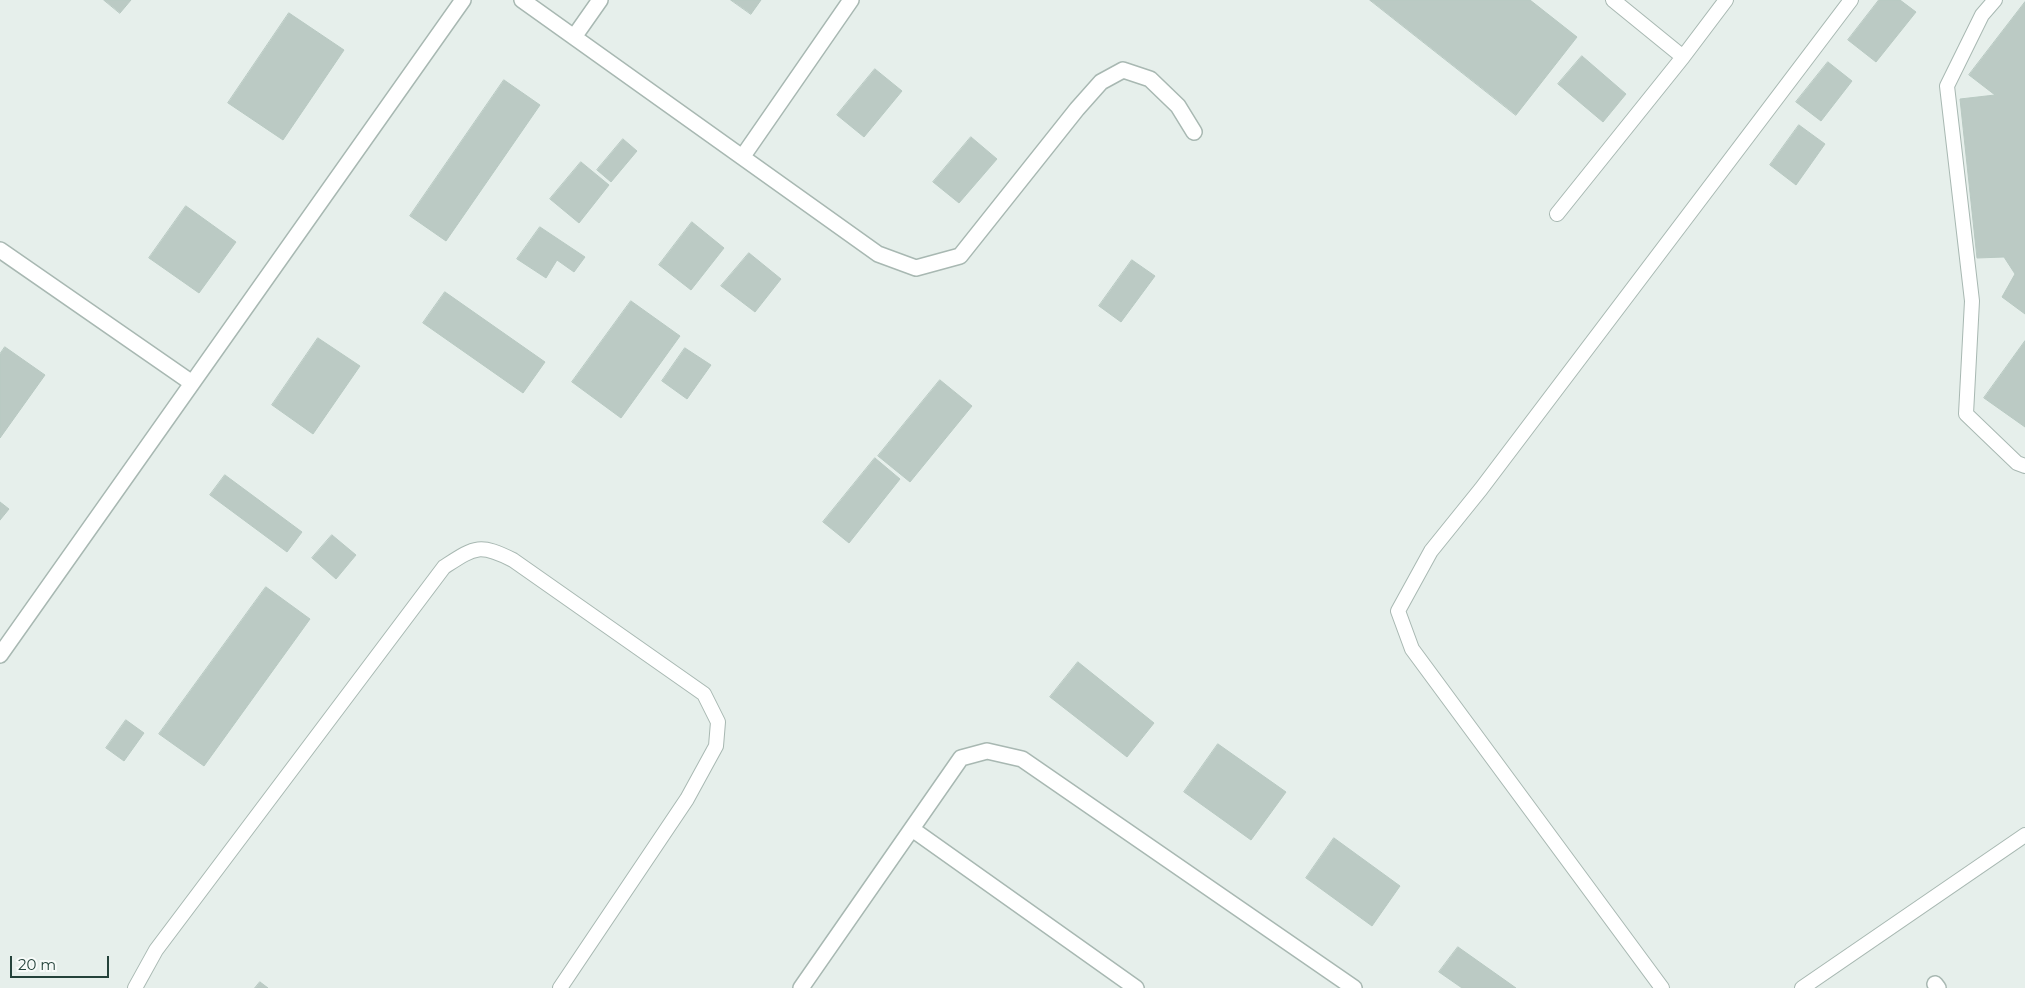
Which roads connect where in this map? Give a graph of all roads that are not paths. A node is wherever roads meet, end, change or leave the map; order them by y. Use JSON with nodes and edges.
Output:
{"nodes":[{"id":1,"x":463,"y":0,"type":"edge"},
{"id":2,"x":522,"y":0,"type":"edge"},
{"id":3,"x":600,"y":0,"type":"edge"},
{"id":4,"x":851,"y":0,"type":"edge"},
{"id":5,"x":1613,"y":0,"type":"edge"},
{"id":6,"x":1726,"y":0,"type":"edge"},
{"id":7,"x":1851,"y":0,"type":"edge"},
{"id":8,"x":1994,"y":0,"type":"edge"},
{"id":9,"x":574,"y":37,"type":"junction"},
{"id":10,"x":1683,"y":57,"type":"junction"},
{"id":11,"x":1194,"y":132,"type":"dead end"},
{"id":12,"x":742,"y":156,"type":"junction"},
{"id":13,"x":1557,"y":214,"type":"dead end"},
{"id":14,"x":0,"y":250,"type":"edge"},
{"id":15,"x":192,"y":383,"type":"junction"},
{"id":16,"x":2025,"y":466,"type":"edge"},
{"id":17,"x":0,"y":655,"type":"edge"},
{"id":18,"x":912,"y":829,"type":"junction"},
{"id":19,"x":2025,"y":836,"type":"edge"},
{"id":20,"x":135,"y":988,"type":"edge"},
{"id":21,"x":560,"y":988,"type":"edge"},
{"id":22,"x":801,"y":988,"type":"edge"},
{"id":23,"x":1136,"y":988,"type":"edge"},
{"id":24,"x":1354,"y":988,"type":"edge"},
{"id":25,"x":1662,"y":988,"type":"edge"},
{"id":26,"x":1802,"y":988,"type":"edge"}],
"edges":[{"from":1,"to":15,"type":"street"},
{"from":2,"to":9,"type":"street"},
{"from":3,"to":9,"type":"street"},
{"from":4,"to":12,"type":"street"},
{"from":5,"to":10,"type":"lane"},
{"from":6,"to":10,"type":"lane"},
{"from":7,"to":25,"type":"lane"},
{"from":8,"to":16,"type":"lane"},
{"from":9,"to":12,"type":"street"},
{"from":10,"to":13,"type":"lane"},
{"from":11,"to":12,"type":"street"},
{"from":14,"to":15,"type":"street"},
{"from":15,"to":17,"type":"street"},
{"from":18,"to":22,"type":"street"},
{"from":18,"to":23,"type":"street"},
{"from":18,"to":24,"type":"street"},
{"from":19,"to":26,"type":"lane"},
{"from":20,"to":21,"type":"lane"}]}
